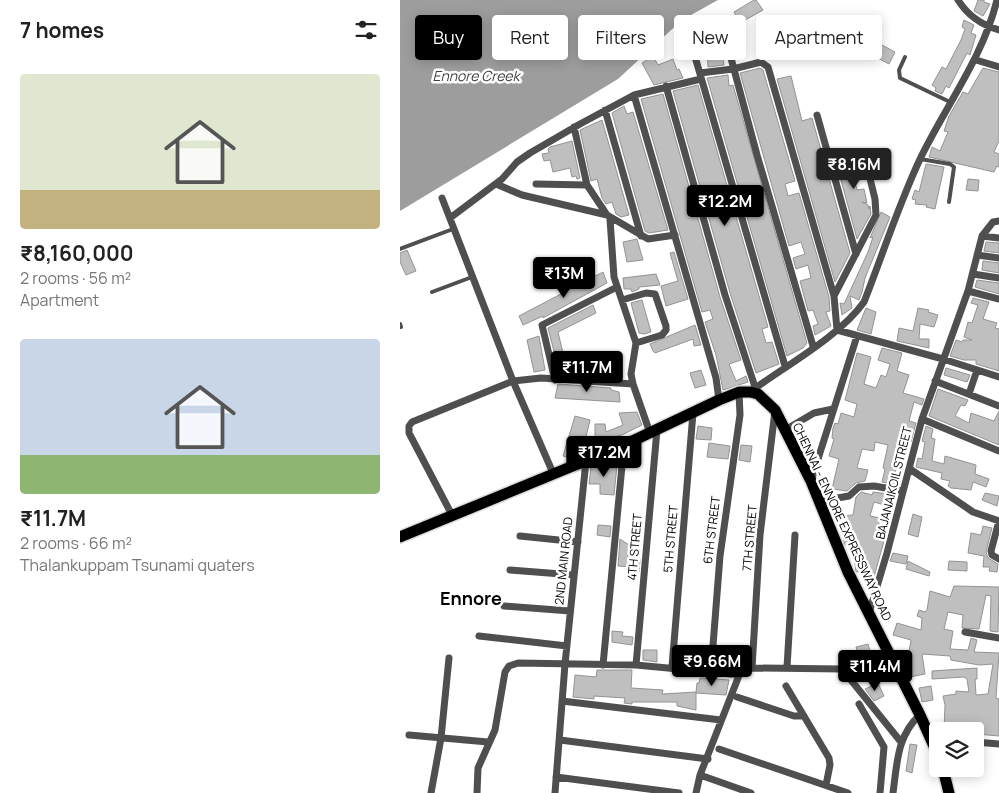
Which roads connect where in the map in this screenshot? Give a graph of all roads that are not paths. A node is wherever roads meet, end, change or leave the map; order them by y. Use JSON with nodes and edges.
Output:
{"nodes":[{"id":1,"x":958,"y":0,"type":"edge"},
{"id":2,"x":997,"y":0,"type":"edge"},
{"id":3,"x":990,"y":27,"type":"junction"},
{"id":4,"x":999,"y":30,"type":"edge"},
{"id":5,"x":905,"y":56,"type":"dead end"},
{"id":6,"x":976,"y":60,"type":"junction"},
{"id":7,"x":999,"y":67,"type":"edge"},
{"id":8,"x":733,"y":69,"type":"junction"},
{"id":9,"x":700,"y":76,"type":"junction"},
{"id":10,"x":666,"y":86,"type":"junction"},
{"id":11,"x":634,"y":95,"type":"junction"},
{"id":12,"x":950,"y":102,"type":"junction"},
{"id":13,"x":605,"y":110,"type":"junction"},
{"id":14,"x":817,"y":116,"type":"dead end"},
{"id":15,"x":574,"y":127,"type":"junction"},
{"id":16,"x":864,"y":154,"type":"dead end"},
{"id":17,"x":920,"y":159,"type":"junction"},
{"id":18,"x":496,"y":184,"type":"junction"},
{"id":19,"x":536,"y":184,"type":"dead end"},
{"id":20,"x":587,"y":185,"type":"junction"},
{"id":21,"x":442,"y":198,"type":"dead end"},
{"id":22,"x":949,"y":202,"type":"dead end"},
{"id":23,"x":608,"y":217,"type":"junction"},
{"id":24,"x":450,"y":218,"type":"junction"},
{"id":25,"x":999,"y":221,"type":"edge"},
{"id":26,"x":453,"y":228,"type":"junction"},
{"id":27,"x":675,"y":235,"type":"junction"},
{"id":28,"x":641,"y":236,"type":"junction"},
{"id":29,"x":982,"y":236,"type":"junction"},
{"id":30,"x":999,"y":238,"type":"edge"},
{"id":31,"x":400,"y":248,"type":"edge"},
{"id":32,"x":856,"y":254,"type":"junction"},
{"id":33,"x":977,"y":255,"type":"junction"},
{"id":34,"x":999,"y":258,"type":"edge"},
{"id":35,"x":973,"y":274,"type":"junction"},
{"id":36,"x":472,"y":277,"type":"junction"},
{"id":37,"x":999,"y":278,"type":"edge"},
{"id":38,"x":617,"y":287,"type":"junction"},
{"id":39,"x":432,"y":292,"type":"dead end"},
{"id":40,"x":968,"y":292,"type":"junction"},
{"id":41,"x":834,"y":296,"type":"junction"},
{"id":42,"x":999,"y":299,"type":"edge"},
{"id":43,"x":622,"y":300,"type":"junction"},
{"id":44,"x":837,"y":330,"type":"junction"},
{"id":45,"x":857,"y":336,"type":"junction"},
{"id":46,"x":636,"y":343,"type":"junction"},
{"id":47,"x":813,"y":346,"type":"junction"},
{"id":48,"x":943,"y":359,"type":"junction"},
{"id":49,"x":785,"y":366,"type":"junction"},
{"id":50,"x":977,"y":370,"type":"junction"},
{"id":51,"x":999,"y":377,"type":"edge"},
{"id":52,"x":513,"y":380,"type":"junction"},
{"id":53,"x":555,"y":380,"type":"junction"},
{"id":54,"x":935,"y":381,"type":"junction"},
{"id":55,"x":633,"y":384,"type":"junction"},
{"id":56,"x":748,"y":391,"type":"junction"},
{"id":57,"x":969,"y":394,"type":"junction"},
{"id":58,"x":719,"y":400,"type":"junction"},
{"id":59,"x":999,"y":406,"type":"edge"},
{"id":60,"x":833,"y":409,"type":"junction"},
{"id":61,"x":775,"y":410,"type":"junction"},
{"id":62,"x":693,"y":413,"type":"junction"},
{"id":63,"x":922,"y":419,"type":"junction"},
{"id":64,"x":785,"y":430,"type":"junction"},
{"id":65,"x":654,"y":432,"type":"junction"},
{"id":66,"x":624,"y":446,"type":"junction"},
{"id":67,"x":999,"y":451,"type":"edge"},
{"id":68,"x":586,"y":461,"type":"junction"},
{"id":69,"x":910,"y":469,"type":"junction"},
{"id":70,"x":553,"y":474,"type":"junction"},
{"id":71,"x":811,"y":481,"type":"junction"},
{"id":72,"x":903,"y":491,"type":"junction"},
{"id":73,"x":820,"y":502,"type":"junction"},
{"id":74,"x":452,"y":515,"type":"junction"},
{"id":75,"x":999,"y":521,"type":"edge"},
{"id":76,"x":795,"y":535,"type":"dead end"},
{"id":77,"x":520,"y":536,"type":"dead end"},
{"id":78,"x":400,"y":537,"type":"edge"},
{"id":79,"x":578,"y":542,"type":"junction"},
{"id":80,"x":999,"y":559,"type":"edge"},
{"id":81,"x":510,"y":570,"type":"dead end"},
{"id":82,"x":574,"y":575,"type":"junction"},
{"id":83,"x":504,"y":606,"type":"dead end"},
{"id":84,"x":570,"y":611,"type":"junction"},
{"id":85,"x":869,"y":614,"type":"junction"},
{"id":86,"x":966,"y":632,"type":"dead end"},
{"id":87,"x":479,"y":636,"type":"dead end"},
{"id":88,"x":999,"y":638,"type":"edge"},
{"id":89,"x":567,"y":646,"type":"junction"},
{"id":90,"x":449,"y":658,"type":"dead end"},
{"id":91,"x":565,"y":664,"type":"junction"},
{"id":92,"x":603,"y":665,"type":"junction"},
{"id":93,"x":636,"y":665,"type":"junction"},
{"id":94,"x":672,"y":667,"type":"junction"},
{"id":95,"x":787,"y":667,"type":"junction"},
{"id":96,"x":752,"y":668,"type":"junction"},
{"id":97,"x":711,"y":671,"type":"junction"},
{"id":98,"x":740,"y":673,"type":"junction"},
{"id":99,"x":786,"y":686,"type":"dead end"},
{"id":100,"x":737,"y":697,"type":"dead end"},
{"id":101,"x":562,"y":701,"type":"junction"},
{"id":102,"x":859,"y":704,"type":"dead end"},
{"id":103,"x":920,"y":714,"type":"junction"},
{"id":104,"x":804,"y":716,"type":"junction"},
{"id":105,"x":721,"y":720,"type":"junction"},
{"id":106,"x":929,"y":729,"type":"edge"},
{"id":107,"x":892,"y":731,"type":"junction"},
{"id":108,"x":409,"y":735,"type":"dead end"},
{"id":109,"x":441,"y":738,"type":"junction"},
{"id":110,"x":880,"y":738,"type":"junction"},
{"id":111,"x":560,"y":740,"type":"junction"},
{"id":112,"x":488,"y":742,"type":"junction"},
{"id":113,"x":901,"y":742,"type":"junction"},
{"id":114,"x":984,"y":743,"type":"edge"},
{"id":115,"x":999,"y":744,"type":"edge"},
{"id":116,"x":719,"y":749,"type":"dead end"},
{"id":117,"x":708,"y":759,"type":"junction"},
{"id":118,"x":700,"y":776,"type":"junction"},
{"id":119,"x":556,"y":777,"type":"junction"},
{"id":120,"x":945,"y":777,"type":"edge"},
{"id":121,"x":826,"y":786,"type":"junction"},
{"id":122,"x":431,"y":793,"type":"edge"},
{"id":123,"x":477,"y":793,"type":"edge"},
{"id":124,"x":555,"y":793,"type":"edge"},
{"id":125,"x":680,"y":793,"type":"edge"},
{"id":126,"x":696,"y":793,"type":"edge"},
{"id":127,"x":751,"y":793,"type":"edge"},
{"id":128,"x":848,"y":793,"type":"edge"},
{"id":129,"x":880,"y":793,"type":"edge"},
{"id":130,"x":893,"y":793,"type":"edge"},
{"id":131,"x":949,"y":793,"type":"edge"}],
"edges":[{"from":1,"to":3,"type":"street"},
{"from":2,"to":3,"type":"street"},
{"from":3,"to":4,"type":"street"},
{"from":3,"to":6,"type":"street"},
{"from":5,"to":12,"type":"lane"},
{"from":6,"to":7,"type":"street"},
{"from":6,"to":12,"type":"street"},
{"from":8,"to":9,"type":"street"},
{"from":8,"to":9,"type":"street"},
{"from":8,"to":41,"type":"street"},
{"from":8,"to":47,"type":"street"},
{"from":9,"to":10,"type":"street"},
{"from":9,"to":49,"type":"street"},
{"from":10,"to":11,"type":"street"},
{"from":10,"to":56,"type":"street","name":"6TH STREET"},
{"from":11,"to":13,"type":"street"},
{"from":11,"to":27,"type":"street"},
{"from":12,"to":17,"type":"street"},
{"from":13,"to":15,"type":"street"},
{"from":13,"to":28,"type":"street"},
{"from":14,"to":32,"type":"street"},
{"from":15,"to":18,"type":"street"},
{"from":15,"to":20,"type":"street"},
{"from":16,"to":32,"type":"street"},
{"from":17,"to":22,"type":"lane"},
{"from":17,"to":44,"type":"street"},
{"from":18,"to":23,"type":"street"},
{"from":18,"to":24,"type":"street"},
{"from":19,"to":20,"type":"street"},
{"from":20,"to":23,"type":"street"},
{"from":21,"to":24,"type":"street"},
{"from":23,"to":28,"type":"street"},
{"from":23,"to":38,"type":"street"},
{"from":24,"to":26,"type":"street"},
{"from":25,"to":29,"type":"street"},
{"from":26,"to":31,"type":"lane"},
{"from":26,"to":36,"type":"street"},
{"from":27,"to":28,"type":"street"},
{"from":27,"to":58,"type":"street"},
{"from":29,"to":30,"type":"street"},
{"from":29,"to":33,"type":"street","name":"BAJANAIKOIL STREET"},
{"from":32,"to":41,"type":"street"},
{"from":33,"to":34,"type":"street"},
{"from":33,"to":35,"type":"street","name":"BAJANAIKOIL STREET"},
{"from":35,"to":37,"type":"street"},
{"from":35,"to":40,"type":"street","name":"BAJANAIKOIL STREET"},
{"from":36,"to":39,"type":"lane"},
{"from":36,"to":52,"type":"street"},
{"from":38,"to":43,"type":"street"},
{"from":38,"to":53,"type":"street"},
{"from":40,"to":42,"type":"street"},
{"from":40,"to":48,"type":"street","name":"BAJANAIKOIL STREET"},
{"from":41,"to":44,"type":"street"},
{"from":43,"to":46,"type":"street"},
{"from":43,"to":46,"type":"street"},
{"from":44,"to":45,"type":"street"},
{"from":44,"to":47,"type":"street"},
{"from":45,"to":48,"type":"street"},
{"from":45,"to":60,"type":"street"},
{"from":46,"to":55,"type":"street"},
{"from":47,"to":49,"type":"street"},
{"from":48,"to":50,"type":"street"},
{"from":48,"to":54,"type":"street","name":"BAJANAIKOIL STREET"},
{"from":49,"to":56,"type":"street"},
{"from":50,"to":51,"type":"street"},
{"from":50,"to":57,"type":"street"},
{"from":52,"to":53,"type":"street"},
{"from":52,"to":70,"type":"street"},
{"from":52,"to":74,"type":"street"},
{"from":53,"to":55,"type":"street"},
{"from":54,"to":57,"type":"street"},
{"from":54,"to":63,"type":"street","name":"BAJANAIKOIL STREET"},
{"from":55,"to":65,"type":"street"},
{"from":56,"to":58,"type":"main road"},
{"from":56,"to":61,"type":"main road","name":"CHENNAI - ENNORE EXPRESSWAY ROAD"},
{"from":56,"to":97,"type":"street","name":"6TH STREET"},
{"from":57,"to":59,"type":"street"},
{"from":58,"to":62,"type":"main road"},
{"from":60,"to":64,"type":"street"},
{"from":60,"to":71,"type":"street"},
{"from":61,"to":64,"type":"main road","name":"CHENNAI - ENNORE EXPRESSWAY ROAD"},
{"from":61,"to":96,"type":"street","name":"7TH STREET"},
{"from":62,"to":65,"type":"main road"},
{"from":62,"to":94,"type":"street","name":"5TH STREET"},
{"from":63,"to":67,"type":"street"},
{"from":63,"to":69,"type":"street","name":"BAJANAIKOIL STREET"},
{"from":64,"to":71,"type":"main road","name":"CHENNAI - ENNORE EXPRESSWAY ROAD"},
{"from":65,"to":66,"type":"main road"},
{"from":65,"to":93,"type":"street","name":"4TH STREET"},
{"from":66,"to":68,"type":"main road"},
{"from":66,"to":92,"type":"street"},
{"from":68,"to":70,"type":"main road"},
{"from":68,"to":79,"type":"street","name":"2ND MAIN ROAD"},
{"from":69,"to":72,"type":"street","name":"BAJANAIKOIL STREET"},
{"from":69,"to":75,"type":"street"},
{"from":70,"to":74,"type":"main road"},
{"from":71,"to":73,"type":"main road","name":"CHENNAI - ENNORE EXPRESSWAY ROAD"},
{"from":72,"to":73,"type":"street"},
{"from":72,"to":85,"type":"street","name":"BAJANAIKOIL STREET"},
{"from":73,"to":85,"type":"main road","name":"CHENNAI - ENNORE EXPRESSWAY ROAD"},
{"from":74,"to":78,"type":"main road"},
{"from":75,"to":80,"type":"street"},
{"from":76,"to":95,"type":"street"},
{"from":77,"to":79,"type":"street"},
{"from":79,"to":82,"type":"street","name":"2ND MAIN ROAD"},
{"from":81,"to":82,"type":"street"},
{"from":82,"to":84,"type":"street","name":"2ND MAIN ROAD"},
{"from":83,"to":84,"type":"street"},
{"from":84,"to":89,"type":"street","name":"2ND MAIN ROAD"},
{"from":85,"to":103,"type":"main road","name":"CHENNAI - ENNORE EXPRESSWAY ROAD"},
{"from":86,"to":88,"type":"street"},
{"from":87,"to":89,"type":"street"},
{"from":89,"to":91,"type":"street","name":"2ND MAIN ROAD"},
{"from":90,"to":109,"type":"street"},
{"from":91,"to":92,"type":"street"},
{"from":91,"to":101,"type":"street","name":"2ND MAIN ROAD"},
{"from":91,"to":112,"type":"street"},
{"from":92,"to":93,"type":"street"},
{"from":93,"to":94,"type":"street"},
{"from":94,"to":97,"type":"street"},
{"from":95,"to":96,"type":"street"},
{"from":95,"to":107,"type":"street"},
{"from":96,"to":98,"type":"street"},
{"from":97,"to":98,"type":"street"},
{"from":98,"to":105,"type":"street"},
{"from":99,"to":104,"type":"street"},
{"from":100,"to":104,"type":"street"},
{"from":101,"to":105,"type":"street"},
{"from":101,"to":111,"type":"street","name":"2ND MAIN ROAD"},
{"from":102,"to":110,"type":"street"},
{"from":103,"to":106,"type":"main road","name":"CHENNAI - ENNORE EXPRESSWAY ROAD"},
{"from":103,"to":113,"type":"street"},
{"from":104,"to":121,"type":"street"},
{"from":105,"to":117,"type":"street"},
{"from":107,"to":110,"type":"street"},
{"from":107,"to":113,"type":"street"},
{"from":108,"to":109,"type":"street"},
{"from":109,"to":112,"type":"street"},
{"from":109,"to":122,"type":"street"},
{"from":110,"to":129,"type":"street"},
{"from":111,"to":117,"type":"street"},
{"from":111,"to":119,"type":"street","name":"2ND MAIN ROAD"},
{"from":112,"to":123,"type":"street"},
{"from":113,"to":130,"type":"street"},
{"from":114,"to":115,"type":"street"},
{"from":116,"to":121,"type":"street"},
{"from":117,"to":118,"type":"street"},
{"from":118,"to":126,"type":"street"},
{"from":118,"to":127,"type":"street"},
{"from":119,"to":124,"type":"street","name":"2ND MAIN ROAD"},
{"from":119,"to":125,"type":"street"},
{"from":120,"to":131,"type":"main road"},
{"from":121,"to":128,"type":"street"}]}
